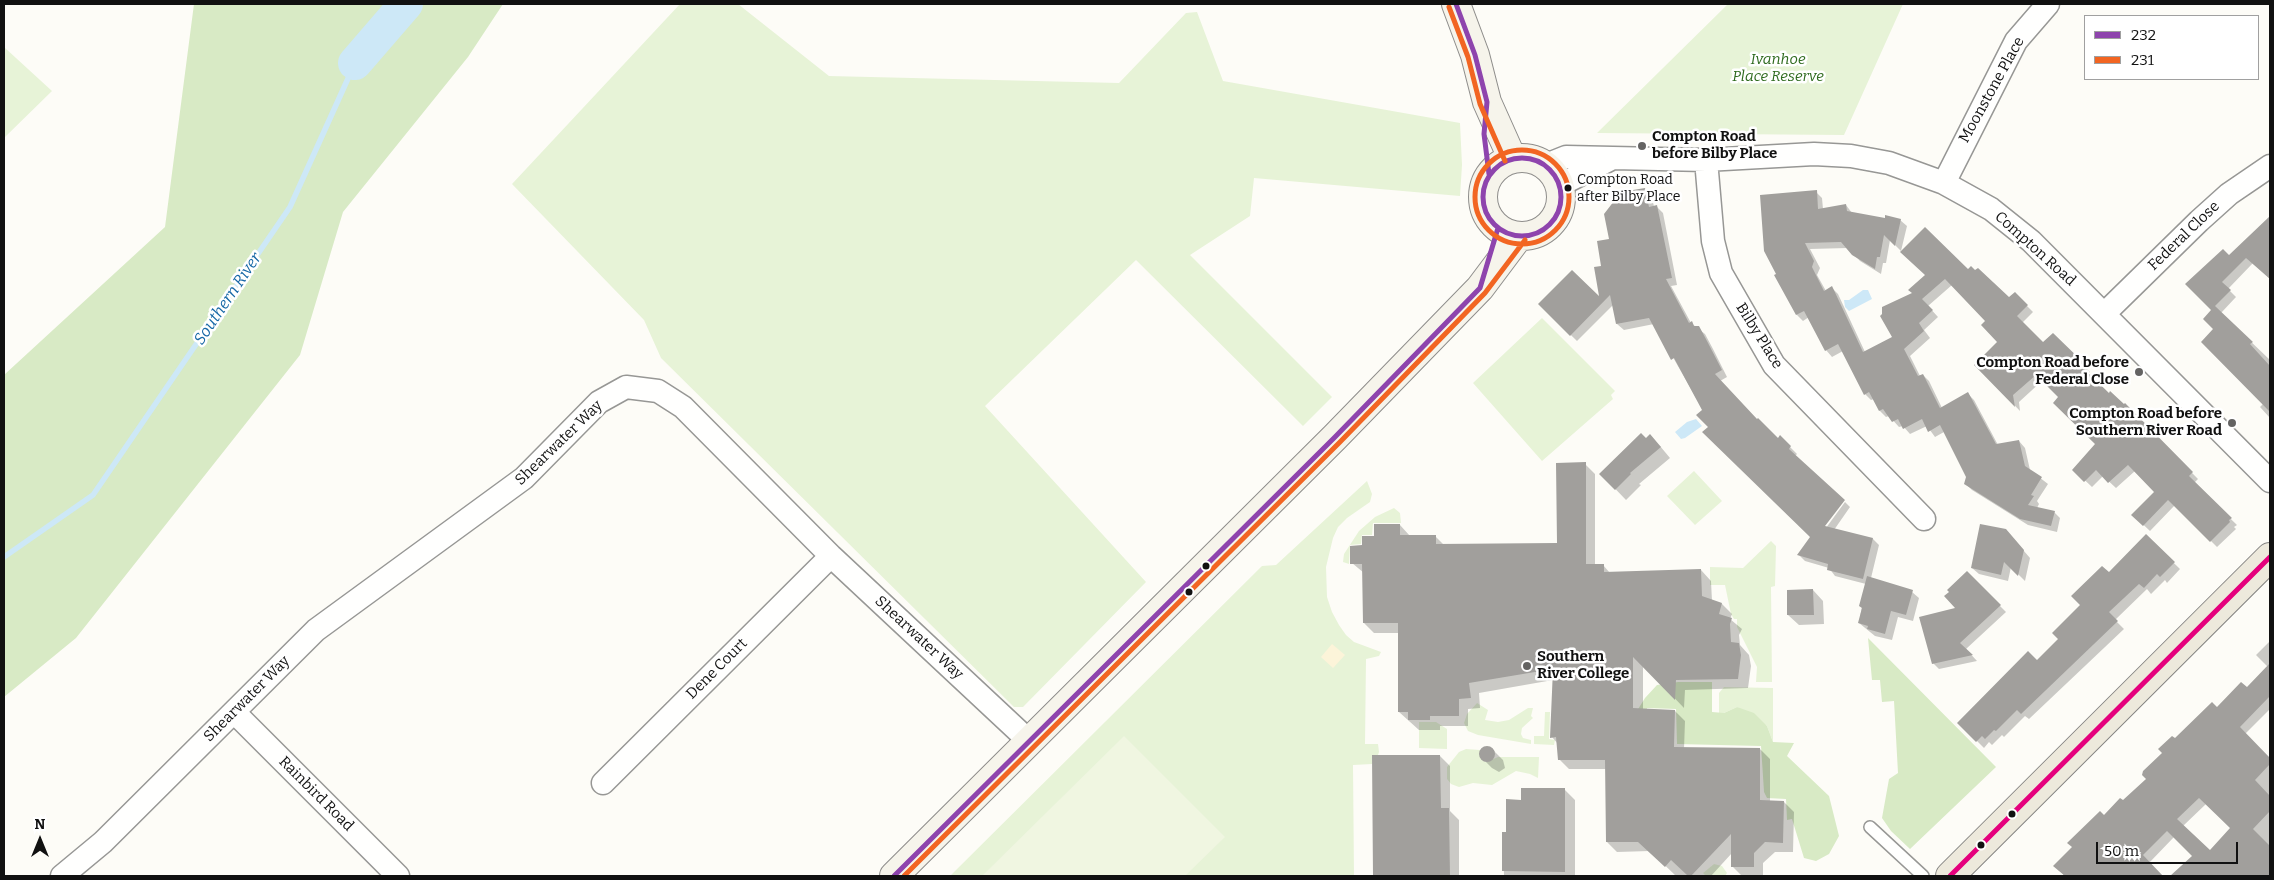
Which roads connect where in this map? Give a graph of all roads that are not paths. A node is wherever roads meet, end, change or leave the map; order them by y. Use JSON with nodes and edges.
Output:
{"nodes":[{"id":1,"x":1456,"y":4,"type":"edge"},
{"id":2,"x":2048,"y":4,"type":"edge"},
{"id":3,"x":1487,"y":102,"type":"junction"},
{"id":4,"x":1512,"y":158,"type":"junction"},
{"id":5,"x":1706,"y":160,"type":"junction"},
{"id":6,"x":2270,"y":166,"type":"edge"},
{"id":7,"x":1489,"y":174,"type":"junction"},
{"id":8,"x":1553,"y":175,"type":"junction"},
{"id":9,"x":1944,"y":183,"type":"junction"},
{"id":10,"x":1508,"y":232,"type":"junction"},
{"id":11,"x":2104,"y":314,"type":"junction"},
{"id":12,"x":2270,"y":480,"type":"edge"},
{"id":13,"x":1924,"y":519,"type":"dead end"},
{"id":14,"x":831,"y":556,"type":"junction"},
{"id":15,"x":2270,"y":557,"type":"edge"},
{"id":16,"x":234,"y":712,"type":"junction"},
{"id":17,"x":1029,"y":741,"type":"junction"},
{"id":18,"x":603,"y":783,"type":"dead end"},
{"id":19,"x":1870,"y":827,"type":"dead end"},
{"id":20,"x":62,"y":876,"type":"edge"},
{"id":21,"x":398,"y":876,"type":"edge"},
{"id":22,"x":894,"y":876,"type":"edge"},
{"id":23,"x":1923,"y":876,"type":"edge"},
{"id":24,"x":1950,"y":876,"type":"edge"}],
"edges":[{"from":1,"to":3,"type":"main road"},
{"from":2,"to":9,"type":"street","name":"Moonstone Place"},
{"from":3,"to":4,"type":"main road"},
{"from":3,"to":7,"type":"main road"},
{"from":4,"to":7,"type":"main road"},
{"from":4,"to":8,"type":"main road"},
{"from":5,"to":8,"type":"street","name":"Compton Road"},
{"from":5,"to":9,"type":"street","name":"Compton Road"},
{"from":5,"to":13,"type":"street","name":"Bilby Place"},
{"from":6,"to":11,"type":"street","name":"Federal Close"},
{"from":7,"to":10,"type":"main road"},
{"from":8,"to":10,"type":"main road"},
{"from":9,"to":11,"type":"street","name":"Compton Road"},
{"from":10,"to":17,"type":"main road"},
{"from":11,"to":12,"type":"street","name":"Compton Road"},
{"from":14,"to":16,"type":"street","name":"Shearwater Way"},
{"from":14,"to":17,"type":"street","name":"Shearwater Way"},
{"from":14,"to":18,"type":"street","name":"Dene Court"},
{"from":15,"to":24,"type":"main road"},
{"from":16,"to":20,"type":"street","name":"Shearwater Way"},
{"from":16,"to":21,"type":"street","name":"Rainbird Road"},
{"from":17,"to":22,"type":"main road"},
{"from":19,"to":23,"type":"lane"}]}
